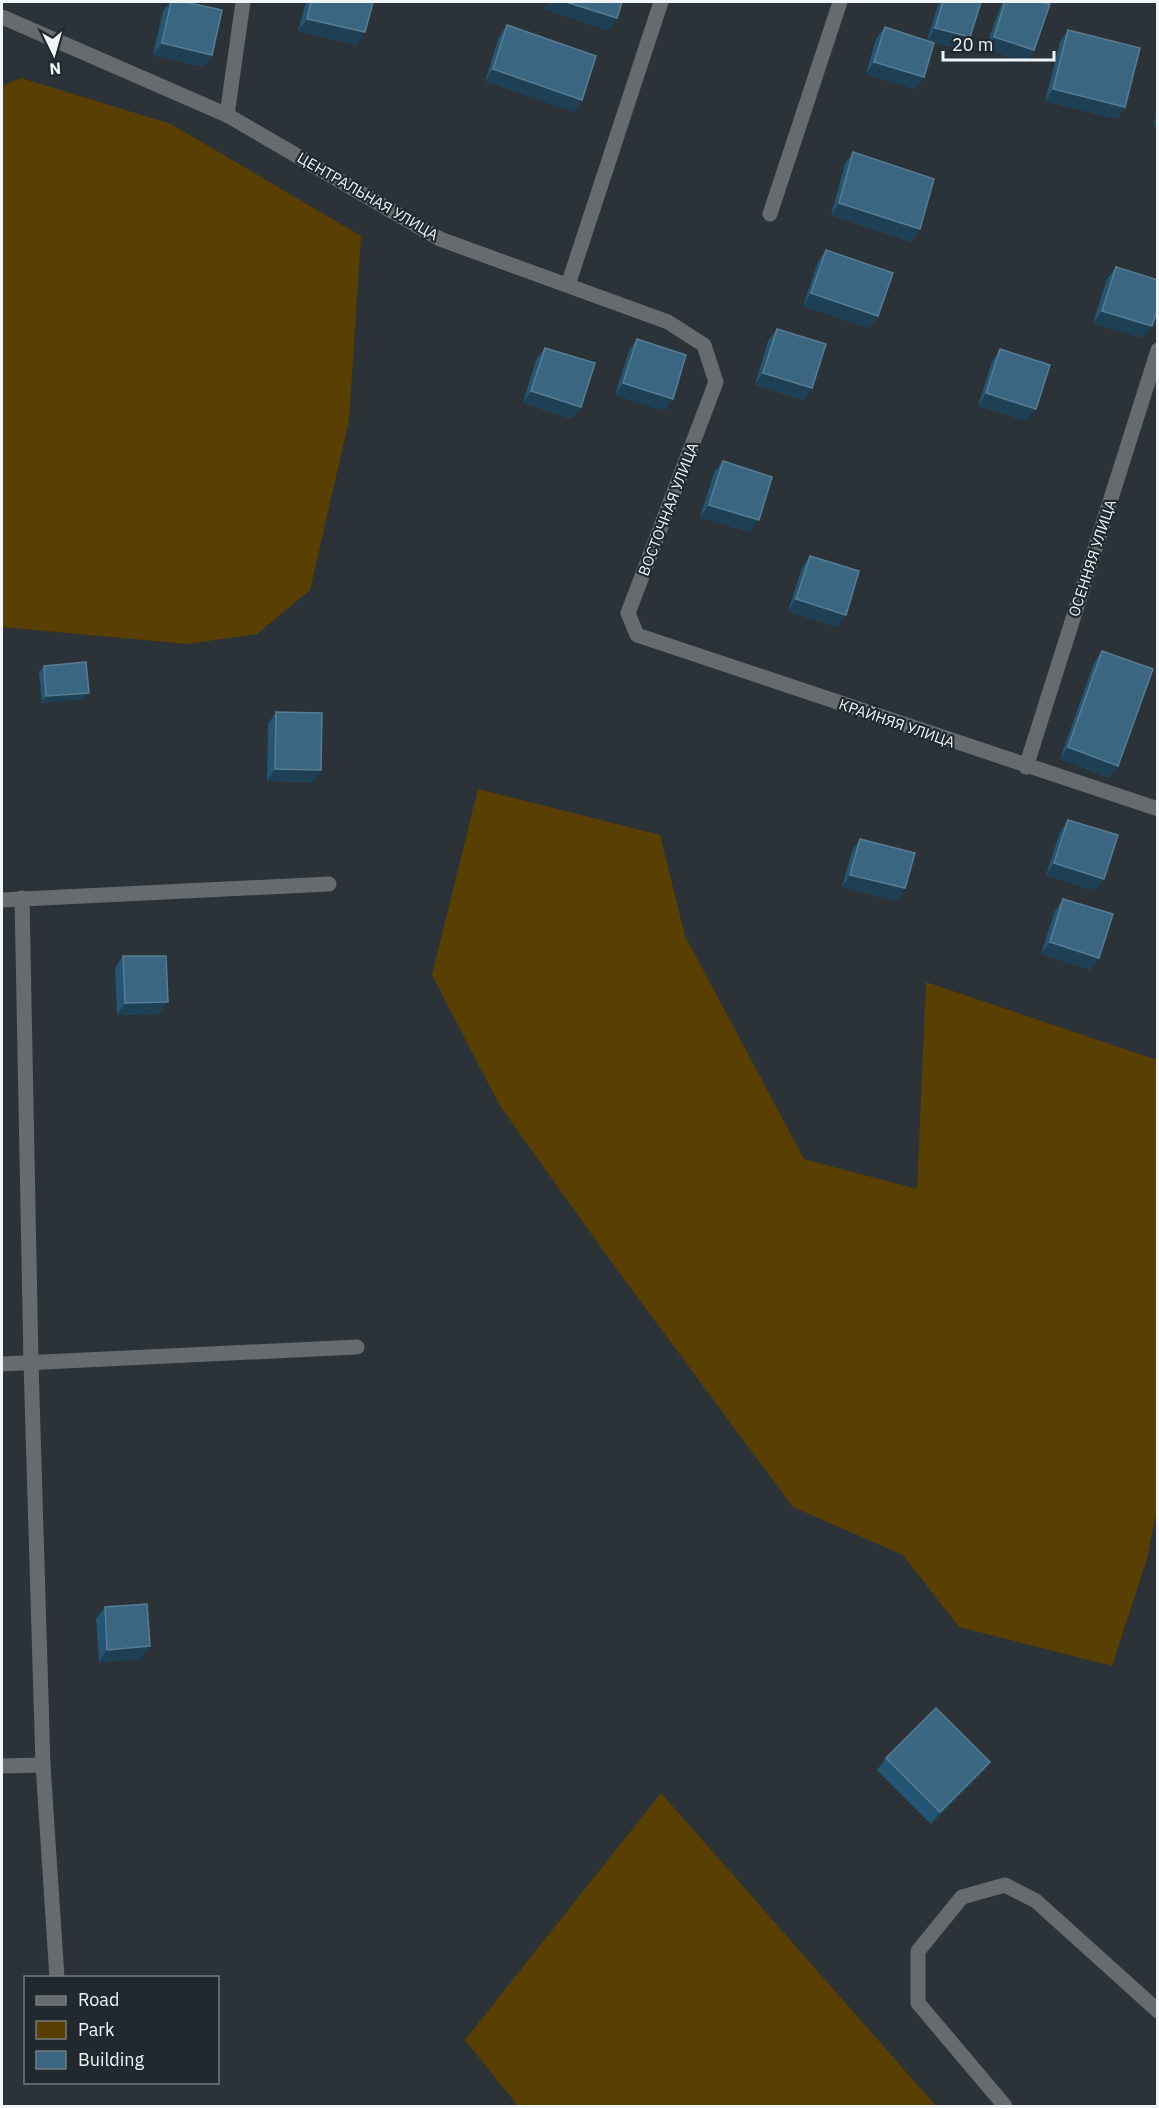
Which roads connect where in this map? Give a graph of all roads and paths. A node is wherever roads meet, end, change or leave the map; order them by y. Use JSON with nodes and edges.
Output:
{"nodes":[{"id":1,"x":243,"y":2,"type":"edge"},
{"id":2,"x":661,"y":2,"type":"edge"},
{"id":3,"x":840,"y":2,"type":"edge"},
{"id":4,"x":2,"y":17,"type":"edge"},
{"id":5,"x":227,"y":115,"type":"junction"},
{"id":6,"x":770,"y":214,"type":"dead end"},
{"id":7,"x":568,"y":285,"type":"junction"},
{"id":8,"x":1158,"y":350,"type":"edge"},
{"id":9,"x":716,"y":382,"type":"joint"},
{"id":10,"x":637,"y":635,"type":"joint"},
{"id":11,"x":1026,"y":766,"type":"junction"},
{"id":12,"x":1158,"y":809,"type":"edge"},
{"id":13,"x":329,"y":884,"type":"dead end"},
{"id":14,"x":22,"y":898,"type":"junction"},
{"id":15,"x":2,"y":900,"type":"edge"},
{"id":16,"x":357,"y":1347,"type":"dead end"},
{"id":17,"x":31,"y":1363,"type":"junction"},
{"id":18,"x":2,"y":1364,"type":"edge"},
{"id":19,"x":43,"y":1765,"type":"junction"},
{"id":20,"x":2,"y":1766,"type":"edge"},
{"id":21,"x":57,"y":1976,"type":"edge"},
{"id":22,"x":1158,"y":2011,"type":"edge"},
{"id":23,"x":1005,"y":2106,"type":"edge"}],
"edges":[{"from":1,"to":5,"type":"street"},
{"from":2,"to":7,"type":"street"},
{"from":3,"to":6,"type":"street"},
{"from":4,"to":5,"type":"street","name":"ЦЕНТРАЛЬНАЯ УЛИЦА"},
{"from":5,"to":7,"type":"street","name":"ЦЕНТРАЛЬНАЯ УЛИЦА"},
{"from":7,"to":9,"type":"street","name":"ЦЕНТРАЛЬНАЯ УЛИЦА"},
{"from":8,"to":11,"type":"street","name":"ОСЕННЯЯ УЛИЦА"},
{"from":9,"to":10,"type":"street","name":"ВОСТОЧНАЯ УЛИЦА"},
{"from":10,"to":11,"type":"street","name":"КРАЙНЯЯ УЛИЦА"},
{"from":11,"to":12,"type":"street","name":"КРАЙНЯЯ УЛИЦА"},
{"from":13,"to":14,"type":"street"},
{"from":14,"to":15,"type":"street"},
{"from":14,"to":17,"type":"street"},
{"from":16,"to":17,"type":"street"},
{"from":17,"to":18,"type":"street"},
{"from":17,"to":19,"type":"street"},
{"from":19,"to":20,"type":"street"},
{"from":19,"to":21,"type":"street"},
{"from":22,"to":23,"type":"street"}]}
